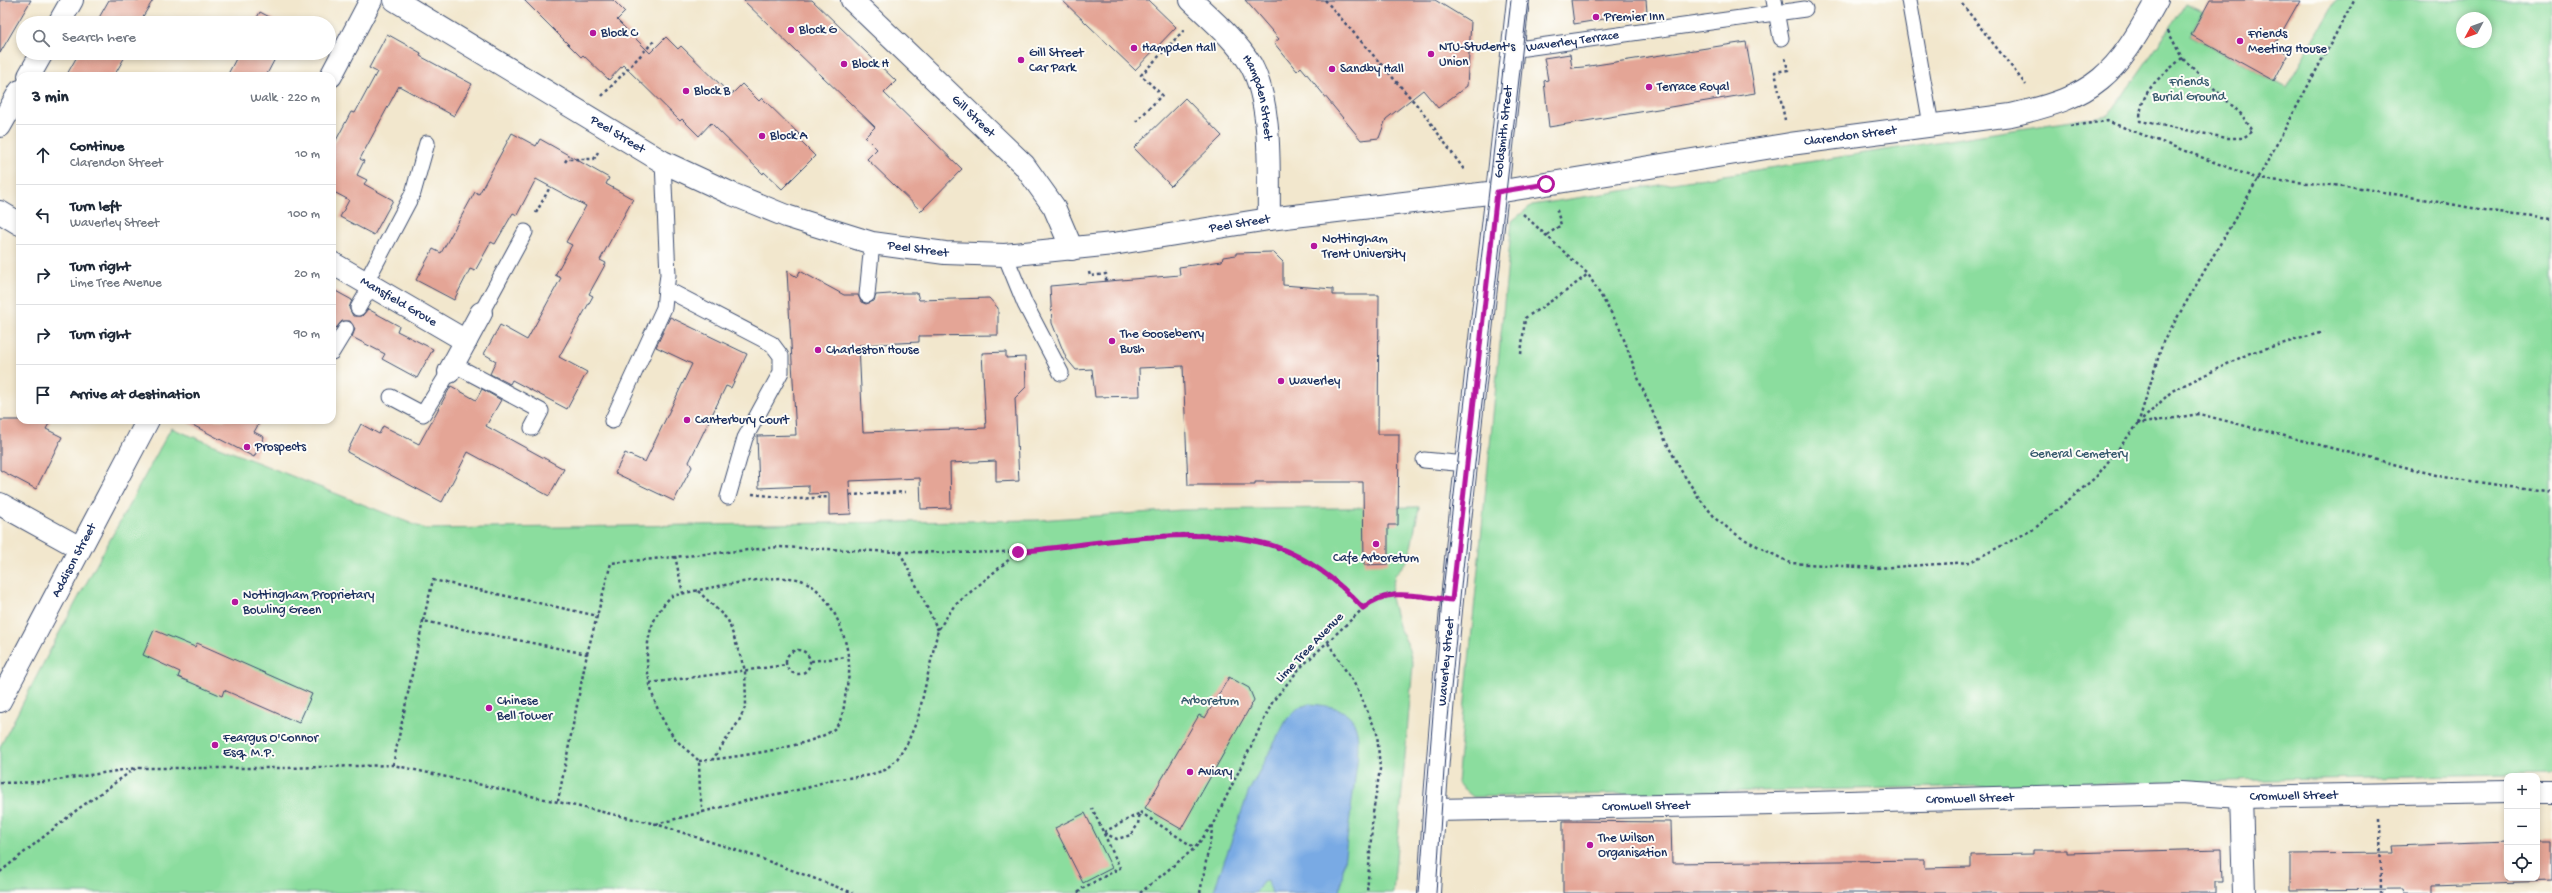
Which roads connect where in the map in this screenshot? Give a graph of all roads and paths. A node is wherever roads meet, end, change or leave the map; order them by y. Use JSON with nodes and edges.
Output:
{"nodes":[{"id":1,"x":72,"y":0,"type":"edge"},
{"id":2,"x":371,"y":0,"type":"edge"},
{"id":3,"x":395,"y":0,"type":"edge"},
{"id":4,"x":852,"y":0,"type":"edge"},
{"id":5,"x":1325,"y":0,"type":"edge"},
{"id":6,"x":1518,"y":0,"type":"edge"},
{"id":7,"x":1909,"y":0,"type":"edge"},
{"id":8,"x":2354,"y":0,"type":"edge"},
{"id":9,"x":1962,"y":4,"type":"dead end"},
{"id":10,"x":1197,"y":5,"type":"edge"},
{"id":11,"x":1775,"y":7,"type":"edge"},
{"id":12,"x":1805,"y":9,"type":"dead end"},
{"id":13,"x":2152,"y":9,"type":"edge"},
{"id":14,"x":63,"y":16,"type":"edge"},
{"id":15,"x":1781,"y":38,"type":"dead end"},
{"id":16,"x":655,"y":40,"type":"dead end"},
{"id":17,"x":1512,"y":50,"type":"junction"},
{"id":18,"x":2182,"y":58,"type":"junction"},
{"id":19,"x":38,"y":60,"type":"edge"},
{"id":20,"x":1788,"y":70,"type":"dead end"},
{"id":21,"x":31,"y":72,"type":"edge"},
{"id":22,"x":333,"y":72,"type":"edge"},
{"id":23,"x":16,"y":98,"type":"edge"},
{"id":24,"x":2044,"y":107,"type":"junction"},
{"id":25,"x":585,"y":115,"type":"junction"},
{"id":26,"x":1136,"y":122,"type":"dead end"},
{"id":27,"x":1931,"y":125,"type":"junction"},
{"id":28,"x":0,"y":126,"type":"edge"},
{"id":29,"x":2068,"y":127,"type":"dead end"},
{"id":30,"x":427,"y":143,"type":"dead end"},
{"id":31,"x":1790,"y":144,"type":"junction"},
{"id":32,"x":597,"y":153,"type":"dead end"},
{"id":33,"x":565,"y":162,"type":"dead end"},
{"id":34,"x":663,"y":162,"type":"junction"},
{"id":35,"x":2258,"y":179,"type":"junction"},
{"id":36,"x":550,"y":187,"type":"dead end"},
{"id":37,"x":1495,"y":192,"type":"junction"},
{"id":38,"x":1563,"y":204,"type":"dead end"},
{"id":39,"x":0,"y":212,"type":"edge"},
{"id":40,"x":2552,"y":218,"type":"edge"},
{"id":41,"x":1269,"y":219,"type":"junction"},
{"id":42,"x":16,"y":222,"type":"edge"},
{"id":43,"x":525,"y":232,"type":"joint"},
{"id":44,"x":1547,"y":235,"type":"junction"},
{"id":45,"x":872,"y":243,"type":"junction"},
{"id":46,"x":1072,"y":249,"type":"junction"},
{"id":47,"x":1005,"y":255,"type":"junction"},
{"id":48,"x":336,"y":265,"type":"edge"},
{"id":49,"x":1588,"y":274,"type":"junction"},
{"id":50,"x":1090,"y":276,"type":"dead end"},
{"id":51,"x":1106,"y":281,"type":"dead end"},
{"id":52,"x":368,"y":284,"type":"junction"},
{"id":53,"x":666,"y":289,"type":"junction"},
{"id":54,"x":867,"y":295,"type":"dead end"},
{"id":55,"x":358,"y":308,"type":"dead end"},
{"id":56,"x":481,"y":313,"type":"joint"},
{"id":57,"x":346,"y":329,"type":"dead end"},
{"id":58,"x":2323,"y":332,"type":"dead end"},
{"id":59,"x":466,"y":341,"type":"junction"},
{"id":60,"x":336,"y":345,"type":"edge"},
{"id":61,"x":1521,"y":354,"type":"dead end"},
{"id":62,"x":451,"y":368,"type":"junction"},
{"id":63,"x":1061,"y":373,"type":"dead end"},
{"id":64,"x":391,"y":397,"type":"dead end"},
{"id":65,"x":612,"y":421,"type":"dead end"},
{"id":66,"x":146,"y":424,"type":"edge"},
{"id":67,"x":2138,"y":424,"type":"junction"},
{"id":68,"x":532,"y":428,"type":"dead end"},
{"id":69,"x":1424,"y":460,"type":"dead end"},
{"id":70,"x":1466,"y":464,"type":"junction"},
{"id":71,"x":729,"y":490,"type":"joint"},
{"id":72,"x":906,"y":492,"type":"dead end"},
{"id":73,"x":2552,"y":493,"type":"edge"},
{"id":74,"x":850,"y":495,"type":"dead end"},
{"id":75,"x":829,"y":497,"type":"dead end"},
{"id":76,"x":0,"y":504,"type":"edge"},
{"id":77,"x":80,"y":548,"type":"junction"},
{"id":78,"x":900,"y":552,"type":"junction"},
{"id":79,"x":1018,"y":552,"type":"junction"},
{"id":80,"x":675,"y":556,"type":"junction"},
{"id":81,"x":698,"y":591,"type":"junction"},
{"id":82,"x":683,"y":593,"type":"junction"},
{"id":83,"x":1452,"y":600,"type":"junction"},
{"id":84,"x":1363,"y":608,"type":"junction"},
{"id":85,"x":598,"y":616,"type":"junction"},
{"id":86,"x":423,"y":621,"type":"junction"},
{"id":87,"x":938,"y":630,"type":"junction"},
{"id":88,"x":1328,"y":643,"type":"junction"},
{"id":89,"x":588,"y":654,"type":"junction"},
{"id":90,"x":847,"y":657,"type":"junction"},
{"id":91,"x":811,"y":662,"type":"junction"},
{"id":92,"x":786,"y":665,"type":"junction"},
{"id":93,"x":746,"y":670,"type":"junction"},
{"id":94,"x":650,"y":683,"type":"junction"},
{"id":95,"x":0,"y":701,"type":"edge"},
{"id":96,"x":713,"y":760,"type":"junction"},
{"id":97,"x":699,"y":761,"type":"junction"},
{"id":98,"x":393,"y":765,"type":"junction"},
{"id":99,"x":136,"y":768,"type":"junction"},
{"id":100,"x":0,"y":783,"type":"edge"},
{"id":101,"x":2504,"y":792,"type":"edge"},
{"id":102,"x":2540,"y":792,"type":"edge"},
{"id":103,"x":2552,"y":792,"type":"edge"},
{"id":104,"x":2380,"y":795,"type":"junction"},
{"id":105,"x":2241,"y":798,"type":"junction"},
{"id":106,"x":558,"y":800,"type":"junction"},
{"id":107,"x":1092,"y":808,"type":"dead end"},
{"id":108,"x":1434,"y":810,"type":"junction"},
{"id":109,"x":1140,"y":812,"type":"junction"},
{"id":110,"x":703,"y":813,"type":"junction"},
{"id":111,"x":656,"y":824,"type":"junction"},
{"id":112,"x":1213,"y":824,"type":"junction"},
{"id":113,"x":1103,"y":832,"type":"junction"},
{"id":114,"x":1195,"y":848,"type":"junction"},
{"id":115,"x":0,"y":872,"type":"edge"},
{"id":116,"x":853,"y":893,"type":"edge"},
{"id":117,"x":1078,"y":893,"type":"edge"},
{"id":118,"x":1140,"y":893,"type":"edge"},
{"id":119,"x":1200,"y":893,"type":"edge"},
{"id":120,"x":1367,"y":893,"type":"edge"},
{"id":121,"x":1429,"y":893,"type":"edge"},
{"id":122,"x":2244,"y":893,"type":"edge"},
{"id":123,"x":2382,"y":893,"type":"edge"}],
"edges":[{"from":1,"to":14,"type":"street"},
{"from":2,"to":22,"type":"street"},
{"from":3,"to":25,"type":"street","name":"Peel Street"},
{"from":4,"to":46,"type":"street","name":"Gill Street"},
{"from":5,"to":37,"type":"path"},
{"from":6,"to":17,"type":"street","name":"Goldsmith Street"},
{"from":7,"to":27,"type":"lane"},
{"from":8,"to":35,"type":"path"},
{"from":9,"to":24,"type":"path"},
{"from":10,"to":26,"type":"path"},
{"from":10,"to":41,"type":"street","name":"Hampden Street"},
{"from":11,"to":12,"type":"lane","name":"Waverley Terrace"},
{"from":11,"to":15,"type":"lane"},
{"from":11,"to":17,"type":"lane","name":"Waverley Terrace"},
{"from":13,"to":18,"type":"path"},
{"from":13,"to":24,"type":"street","name":"Clarendon Street"},
{"from":16,"to":25,"type":"path"},
{"from":17,"to":37,"type":"street","name":"Goldsmith Street"},
{"from":18,"to":18,"type":"path"},
{"from":19,"to":21,"type":"street"},
{"from":20,"to":31,"type":"path"},
{"from":23,"to":28,"type":"street"},
{"from":24,"to":27,"type":"street","name":"Clarendon Street"},
{"from":25,"to":34,"type":"street","name":"Peel Street"},
{"from":27,"to":31,"type":"street","name":"Clarendon Street"},
{"from":29,"to":35,"type":"path"},
{"from":30,"to":52,"type":"lane"},
{"from":31,"to":37,"type":"street","name":"Clarendon Street"},
{"from":32,"to":33,"type":"path"},
{"from":34,"to":45,"type":"street","name":"Peel Street"},
{"from":34,"to":53,"type":"lane"},
{"from":35,"to":40,"type":"path"},
{"from":35,"to":67,"type":"path"},
{"from":36,"to":43,"type":"path"},
{"from":37,"to":41,"type":"street","name":"Peel Street"},
{"from":37,"to":44,"type":"path"},
{"from":37,"to":70,"type":"street","name":"Waverley Street"},
{"from":38,"to":44,"type":"path"},
{"from":39,"to":42,"type":"street"},
{"from":41,"to":46,"type":"street","name":"Peel Street"},
{"from":43,"to":56,"type":"lane"},
{"from":44,"to":49,"type":"path"},
{"from":45,"to":47,"type":"street","name":"Peel Street"},
{"from":45,"to":54,"type":"lane"},
{"from":46,"to":47,"type":"street","name":"Peel Street"},
{"from":47,"to":63,"type":"lane"},
{"from":48,"to":52,"type":"street","name":"Mansfield Grove"},
{"from":49,"to":61,"type":"path"},
{"from":49,"to":67,"type":"path"},
{"from":50,"to":51,"type":"path"},
{"from":52,"to":55,"type":"lane"},
{"from":52,"to":59,"type":"street","name":"Mansfield Grove"},
{"from":53,"to":65,"type":"lane"},
{"from":53,"to":71,"type":"lane"},
{"from":56,"to":59,"type":"street"},
{"from":57,"to":60,"type":"lane"},
{"from":58,"to":67,"type":"path"},
{"from":59,"to":62,"type":"street"},
{"from":62,"to":64,"type":"lane"},
{"from":62,"to":68,"type":"lane"},
{"from":66,"to":77,"type":"street","name":"Addison Street"},
{"from":67,"to":73,"type":"path"},
{"from":69,"to":70,"type":"lane"},
{"from":70,"to":83,"type":"street","name":"Waverley Street"},
{"from":71,"to":75,"type":"path"},
{"from":72,"to":74,"type":"path"},
{"from":76,"to":77,"type":"street"},
{"from":77,"to":95,"type":"street","name":"Addison Street"},
{"from":78,"to":79,"type":"path"},
{"from":78,"to":80,"type":"path"},
{"from":78,"to":87,"type":"path"},
{"from":79,"to":84,"type":"path"},
{"from":79,"to":87,"type":"path"},
{"from":80,"to":82,"type":"path"},
{"from":80,"to":85,"type":"path"},
{"from":81,"to":82,"type":"path"},
{"from":81,"to":90,"type":"path"},
{"from":81,"to":93,"type":"path"},
{"from":82,"to":94,"type":"path"},
{"from":83,"to":84,"type":"path","name":"Lime Tree Avenue"},
{"from":83,"to":108,"type":"street","name":"Waverley Street"},
{"from":84,"to":88,"type":"path","name":"Lime Tree Avenue"},
{"from":85,"to":86,"type":"path"},
{"from":85,"to":89,"type":"path"},
{"from":86,"to":89,"type":"path"},
{"from":86,"to":98,"type":"path"},
{"from":87,"to":110,"type":"path"},
{"from":88,"to":112,"type":"path","name":"Lime Tree Avenue"},
{"from":88,"to":120,"type":"path"},
{"from":89,"to":106,"type":"path"},
{"from":90,"to":91,"type":"path"},
{"from":90,"to":96,"type":"path"},
{"from":91,"to":92,"type":"path"},
{"from":91,"to":92,"type":"path"},
{"from":92,"to":93,"type":"path"},
{"from":93,"to":94,"type":"path"},
{"from":93,"to":96,"type":"path"},
{"from":94,"to":97,"type":"path"},
{"from":96,"to":97,"type":"path"},
{"from":97,"to":110,"type":"path"},
{"from":98,"to":99,"type":"path"},
{"from":98,"to":106,"type":"path"},
{"from":99,"to":100,"type":"path"},
{"from":99,"to":115,"type":"path"},
{"from":101,"to":104,"type":"street","name":"Cromwell Street"},
{"from":102,"to":103,"type":"street"},
{"from":104,"to":105,"type":"street","name":"Cromwell Street"},
{"from":104,"to":123,"type":"path"},
{"from":105,"to":108,"type":"street","name":"Cromwell Street"},
{"from":105,"to":122,"type":"street"},
{"from":106,"to":111,"type":"path"},
{"from":107,"to":113,"type":"path"},
{"from":108,"to":121,"type":"street","name":"Waverley Street"},
{"from":109,"to":113,"type":"path"},
{"from":109,"to":113,"type":"path"},
{"from":109,"to":114,"type":"path"},
{"from":110,"to":111,"type":"path"},
{"from":111,"to":116,"type":"path"},
{"from":112,"to":114,"type":"path","name":"Lime Tree Avenue"},
{"from":112,"to":119,"type":"path"},
{"from":113,"to":117,"type":"path"},
{"from":114,"to":118,"type":"path","name":"Lime Tree Avenue"}]}
